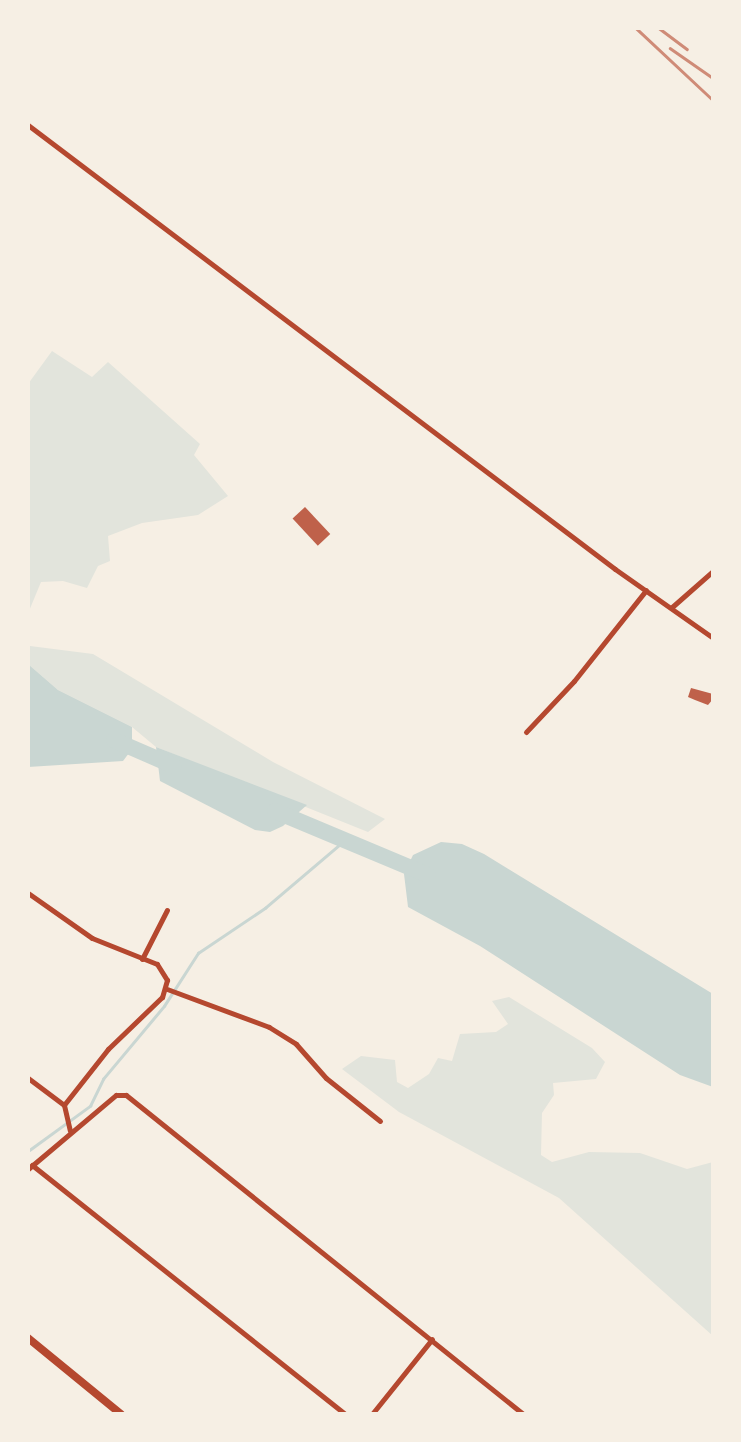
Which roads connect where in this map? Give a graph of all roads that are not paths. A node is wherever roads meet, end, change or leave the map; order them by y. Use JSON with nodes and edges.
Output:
{"nodes":[{"id":1,"x":28,"y":125,"type":"edge"},
{"id":2,"x":713,"y":571,"type":"edge"},
{"id":3,"x":646,"y":590,"type":"junction"},
{"id":4,"x":672,"y":607,"type":"junction"},
{"id":5,"x":713,"y":638,"type":"edge"},
{"id":6,"x":526,"y":732,"type":"dead end"},
{"id":7,"x":28,"y":892,"type":"edge"},
{"id":8,"x":167,"y":910,"type":"dead end"},
{"id":9,"x":142,"y":960,"type":"junction"},
{"id":10,"x":167,"y":989,"type":"junction"},
{"id":11,"x":28,"y":1078,"type":"edge"},
{"id":12,"x":64,"y":1105,"type":"junction"},
{"id":13,"x":380,"y":1121,"type":"dead end"},
{"id":14,"x":70,"y":1130,"type":"junction"},
{"id":15,"x":30,"y":1167,"type":"edge"},
{"id":16,"x":28,"y":1338,"type":"edge"},
{"id":17,"x":432,"y":1339,"type":"junction"},
{"id":18,"x":121,"y":1414,"type":"edge"},
{"id":19,"x":345,"y":1414,"type":"edge"},
{"id":20,"x":372,"y":1414,"type":"edge"},
{"id":21,"x":523,"y":1414,"type":"edge"}],
"edges":[{"from":1,"to":3,"type":"street"},
{"from":2,"to":4,"type":"street"},
{"from":3,"to":4,"type":"street"},
{"from":3,"to":6,"type":"street"},
{"from":4,"to":5,"type":"street"},
{"from":7,"to":9,"type":"street"},
{"from":8,"to":9,"type":"street"},
{"from":9,"to":10,"type":"street"},
{"from":10,"to":12,"type":"street"},
{"from":10,"to":13,"type":"street"},
{"from":11,"to":12,"type":"street"},
{"from":12,"to":14,"type":"street"},
{"from":14,"to":15,"type":"street"},
{"from":14,"to":17,"type":"street"},
{"from":15,"to":19,"type":"street"},
{"from":16,"to":18,"type":"main road"},
{"from":17,"to":20,"type":"street"},
{"from":17,"to":21,"type":"street"}]}
